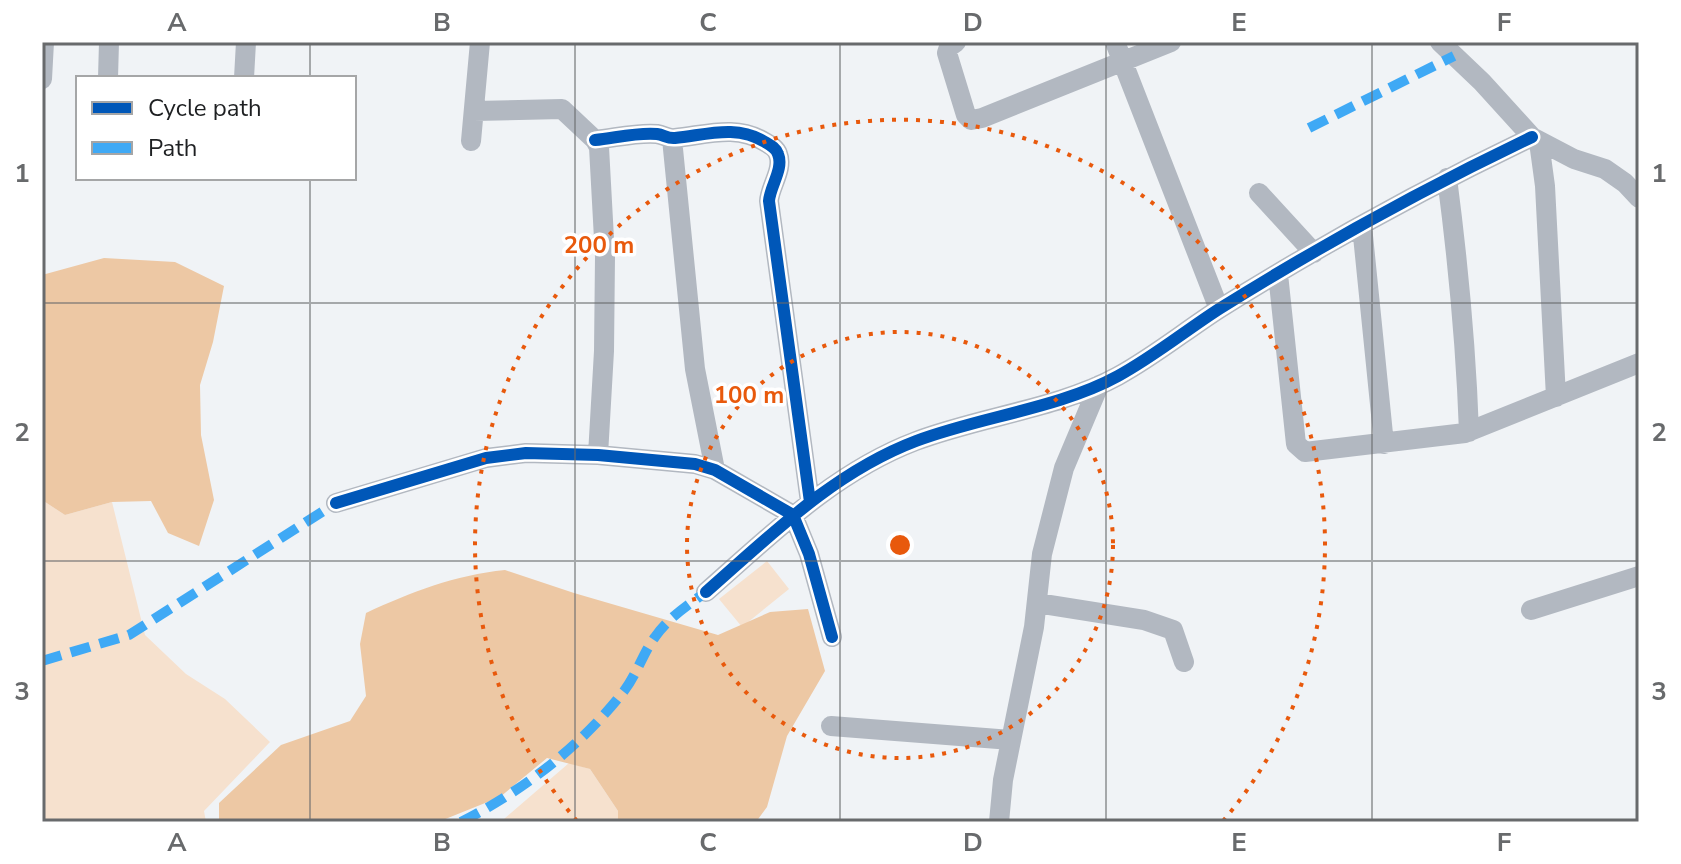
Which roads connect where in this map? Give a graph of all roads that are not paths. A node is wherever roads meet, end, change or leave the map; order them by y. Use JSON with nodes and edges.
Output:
{"nodes":[{"id":1,"x":44,"y":42,"type":"edge"},
{"id":2,"x":109,"y":42,"type":"edge"},
{"id":3,"x":246,"y":42,"type":"edge"},
{"id":4,"x":480,"y":42,"type":"edge"},
{"id":5,"x":956,"y":42,"type":"edge"},
{"id":6,"x":1171,"y":42,"type":"edge"},
{"id":7,"x":1440,"y":42,"type":"edge"},
{"id":8,"x":1118,"y":52,"type":"edge"},
{"id":9,"x":108,"y":76,"type":"edge"},
{"id":10,"x":244,"y":76,"type":"edge"},
{"id":11,"x":42,"y":79,"type":"edge"},
{"id":12,"x":474,"y":111,"type":"junction"},
{"id":13,"x":672,"y":139,"type":"junction"},
{"id":14,"x":595,"y":140,"type":"junction"},
{"id":15,"x":1536,"y":140,"type":"junction"},
{"id":16,"x":471,"y":141,"type":"dead end"},
{"id":17,"x":1447,"y":178,"type":"junction"},
{"id":18,"x":1259,"y":193,"type":"dead end"},
{"id":19,"x":1639,"y":198,"type":"edge"},
{"id":20,"x":1362,"y":226,"type":"junction"},
{"id":21,"x":1314,"y":253,"type":"junction"},
{"id":22,"x":1278,"y":274,"type":"junction"},
{"id":23,"x":1219,"y":309,"type":"junction"},
{"id":24,"x":1639,"y":363,"type":"edge"},
{"id":25,"x":1099,"y":385,"type":"junction"},
{"id":26,"x":1556,"y":397,"type":"junction"},
{"id":27,"x":1469,"y":432,"type":"junction"},
{"id":28,"x":1384,"y":444,"type":"junction"},
{"id":29,"x":598,"y":455,"type":"junction"},
{"id":30,"x":715,"y":470,"type":"junction"},
{"id":31,"x":810,"y":502,"type":"junction"},
{"id":32,"x":336,"y":503,"type":"dead end"},
{"id":33,"x":793,"y":515,"type":"junction"},
{"id":34,"x":1639,"y":576,"type":"edge"},
{"id":35,"x":706,"y":592,"type":"dead end"},
{"id":36,"x":1037,"y":603,"type":"junction"},
{"id":37,"x":1531,"y":610,"type":"dead end"},
{"id":38,"x":832,"y":637,"type":"dead end"},
{"id":39,"x":1184,"y":662,"type":"dead end"},
{"id":40,"x":831,"y":726,"type":"dead end"},
{"id":41,"x":1011,"y":740,"type":"junction"},
{"id":42,"x":999,"y":822,"type":"edge"}],
"edges":[{"from":1,"to":11,"type":"street"},
{"from":2,"to":9,"type":"street"},
{"from":3,"to":10,"type":"street"},
{"from":4,"to":12,"type":"street"},
{"from":5,"to":8,"type":"street"},
{"from":6,"to":8,"type":"street"},
{"from":7,"to":15,"type":"street"},
{"from":8,"to":23,"type":"street"},
{"from":12,"to":14,"type":"street"},
{"from":12,"to":16,"type":"street"},
{"from":13,"to":14,"type":"street"},
{"from":13,"to":30,"type":"street"},
{"from":13,"to":31,"type":"street"},
{"from":14,"to":29,"type":"street"},
{"from":15,"to":17,"type":"street"},
{"from":15,"to":19,"type":"street"},
{"from":15,"to":26,"type":"street"},
{"from":17,"to":20,"type":"street"},
{"from":17,"to":27,"type":"street"},
{"from":18,"to":21,"type":"street"},
{"from":20,"to":21,"type":"street"},
{"from":20,"to":28,"type":"street"},
{"from":21,"to":22,"type":"street"},
{"from":22,"to":23,"type":"street"},
{"from":22,"to":28,"type":"street"},
{"from":23,"to":25,"type":"street"},
{"from":24,"to":26,"type":"street"},
{"from":25,"to":31,"type":"street"},
{"from":25,"to":36,"type":"street"},
{"from":26,"to":27,"type":"street"},
{"from":27,"to":28,"type":"street"},
{"from":29,"to":30,"type":"street"},
{"from":29,"to":32,"type":"street"},
{"from":30,"to":33,"type":"street"},
{"from":31,"to":33,"type":"street"},
{"from":33,"to":35,"type":"street"},
{"from":33,"to":38,"type":"street"},
{"from":34,"to":37,"type":"street"},
{"from":36,"to":39,"type":"street"},
{"from":36,"to":41,"type":"street"},
{"from":40,"to":41,"type":"street"},
{"from":41,"to":42,"type":"street"}]}
